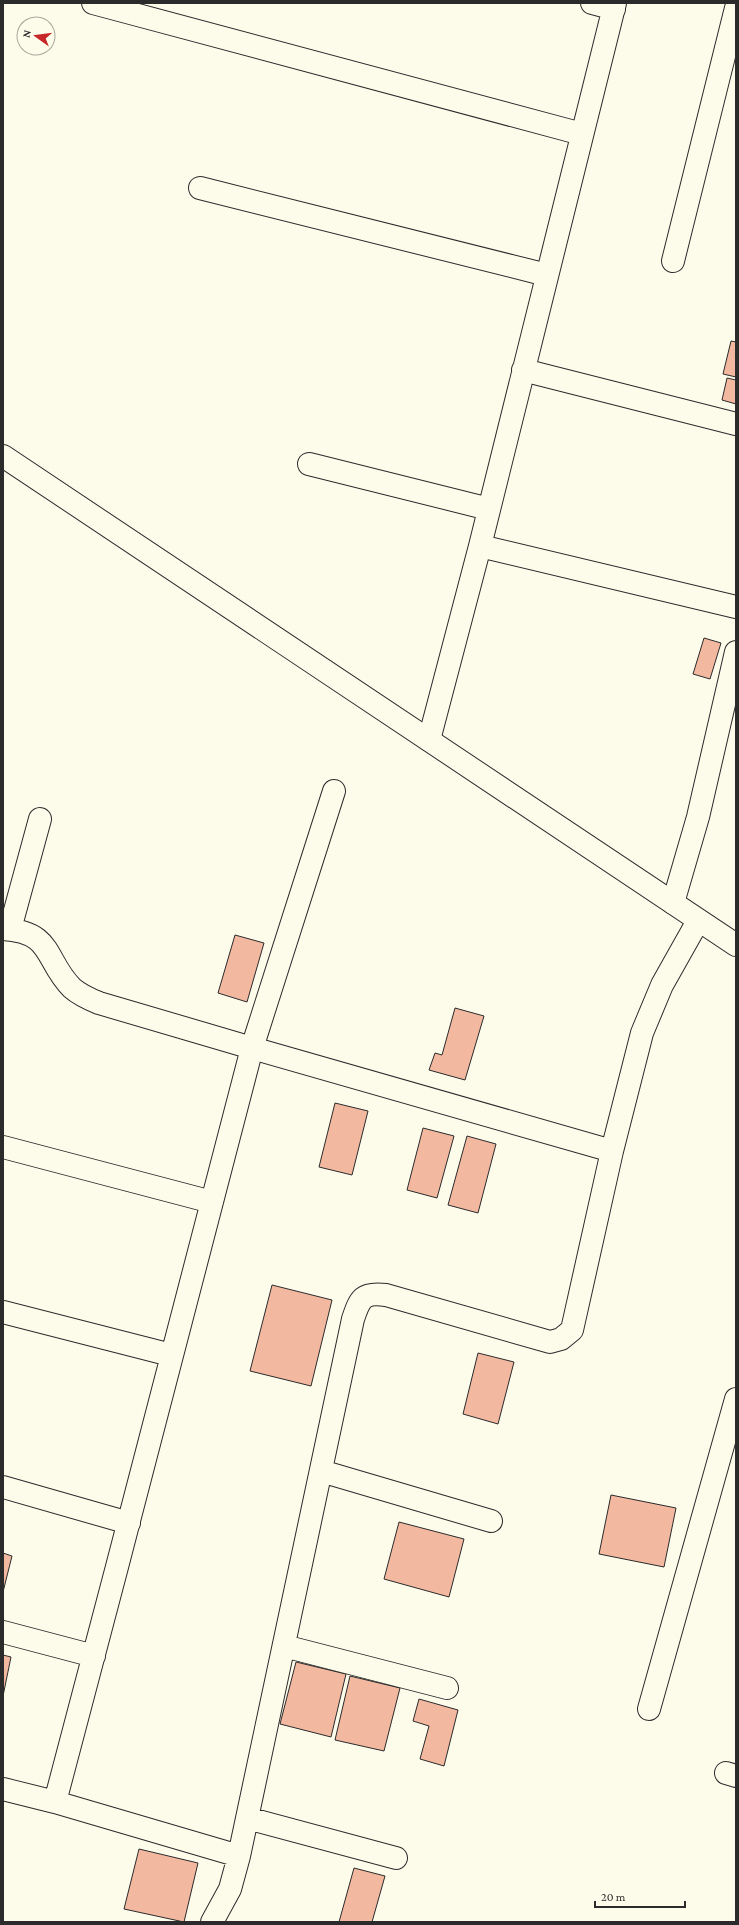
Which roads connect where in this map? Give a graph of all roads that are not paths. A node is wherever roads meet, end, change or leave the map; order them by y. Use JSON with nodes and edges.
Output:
{"nodes":[{"id":1,"x":93,"y":3,"type":"edge"},
{"id":2,"x":592,"y":3,"type":"edge"},
{"id":3,"x":614,"y":6,"type":"edge"},
{"id":4,"x":736,"y":8,"type":"edge"},
{"id":5,"x":582,"y":134,"type":"junction"},
{"id":6,"x":200,"y":188,"type":"dead end"},
{"id":7,"x":673,"y":260,"type":"dead end"},
{"id":8,"x":547,"y":275,"type":"junction"},
{"id":9,"x":523,"y":370,"type":"junction"},
{"id":10,"x":736,"y":424,"type":"edge"},
{"id":11,"x":3,"y":456,"type":"edge"},
{"id":12,"x":309,"y":464,"type":"dead end"},
{"id":13,"x":489,"y":509,"type":"junction"},
{"id":14,"x":480,"y":546,"type":"junction"},
{"id":15,"x":736,"y":606,"type":"edge"},
{"id":16,"x":736,"y":652,"type":"edge"},
{"id":17,"x":728,"y":725,"type":"edge"},
{"id":18,"x":429,"y":740,"type":"junction"},
{"id":19,"x":334,"y":791,"type":"dead end"},
{"id":20,"x":40,"y":819,"type":"dead end"},
{"id":21,"x":673,"y":903,"type":"junction"},
{"id":22,"x":698,"y":921,"type":"junction"},
{"id":23,"x":6,"y":929,"type":"edge"},
{"id":24,"x":736,"y":945,"type":"edge"},
{"id":25,"x":252,"y":1048,"type":"junction"},
{"id":26,"x":3,"y":1147,"type":"edge"},
{"id":27,"x":612,"y":1150,"type":"junction"},
{"id":28,"x":212,"y":1202,"type":"junction"},
{"id":29,"x":3,"y":1312,"type":"edge"},
{"id":30,"x":171,"y":1355,"type":"junction"},
{"id":31,"x":736,"y":1399,"type":"edge"},
{"id":32,"x":321,"y":1471,"type":"junction"},
{"id":33,"x":3,"y":1487,"type":"edge"},
{"id":34,"x":491,"y":1521,"type":"dead end"},
{"id":35,"x":129,"y":1523,"type":"junction"},
{"id":36,"x":3,"y":1632,"type":"edge"},
{"id":37,"x":284,"y":1646,"type":"junction"},
{"id":38,"x":94,"y":1656,"type":"junction"},
{"id":39,"x":447,"y":1688,"type":"dead end"},
{"id":40,"x":649,"y":1709,"type":"dead end"},
{"id":41,"x":3,"y":1789,"type":"edge"},
{"id":42,"x":55,"y":1802,"type":"junction"},
{"id":43,"x":247,"y":1818,"type":"junction"},
{"id":44,"x":240,"y":1856,"type":"junction"},
{"id":45,"x":396,"y":1858,"type":"dead end"},
{"id":46,"x":212,"y":1922,"type":"edge"}],
"edges":[{"from":1,"to":5,"type":"street"},
{"from":2,"to":3,"type":"street"},
{"from":3,"to":5,"type":"street"},
{"from":4,"to":7,"type":"street"},
{"from":5,"to":8,"type":"street"},
{"from":6,"to":8,"type":"street"},
{"from":8,"to":9,"type":"street"},
{"from":9,"to":10,"type":"street"},
{"from":9,"to":13,"type":"street"},
{"from":11,"to":18,"type":"street"},
{"from":12,"to":13,"type":"street"},
{"from":13,"to":14,"type":"street"},
{"from":14,"to":15,"type":"street"},
{"from":14,"to":18,"type":"street"},
{"from":16,"to":17,"type":"street"},
{"from":17,"to":21,"type":"street"},
{"from":18,"to":21,"type":"street"},
{"from":19,"to":25,"type":"street"},
{"from":20,"to":23,"type":"street"},
{"from":21,"to":22,"type":"street"},
{"from":22,"to":24,"type":"street"},
{"from":22,"to":27,"type":"street"},
{"from":23,"to":25,"type":"street"},
{"from":25,"to":27,"type":"street"},
{"from":25,"to":28,"type":"street"},
{"from":26,"to":28,"type":"street"},
{"from":27,"to":32,"type":"street"},
{"from":28,"to":30,"type":"street"},
{"from":29,"to":30,"type":"street"},
{"from":30,"to":35,"type":"street"},
{"from":31,"to":40,"type":"street"},
{"from":32,"to":34,"type":"street"},
{"from":32,"to":37,"type":"street"},
{"from":33,"to":35,"type":"street"},
{"from":35,"to":38,"type":"street"},
{"from":36,"to":38,"type":"street"},
{"from":37,"to":39,"type":"street"},
{"from":37,"to":43,"type":"street"},
{"from":38,"to":42,"type":"street"},
{"from":41,"to":42,"type":"street"},
{"from":42,"to":44,"type":"street"},
{"from":43,"to":44,"type":"street"},
{"from":43,"to":45,"type":"street"},
{"from":44,"to":46,"type":"street"}]}
